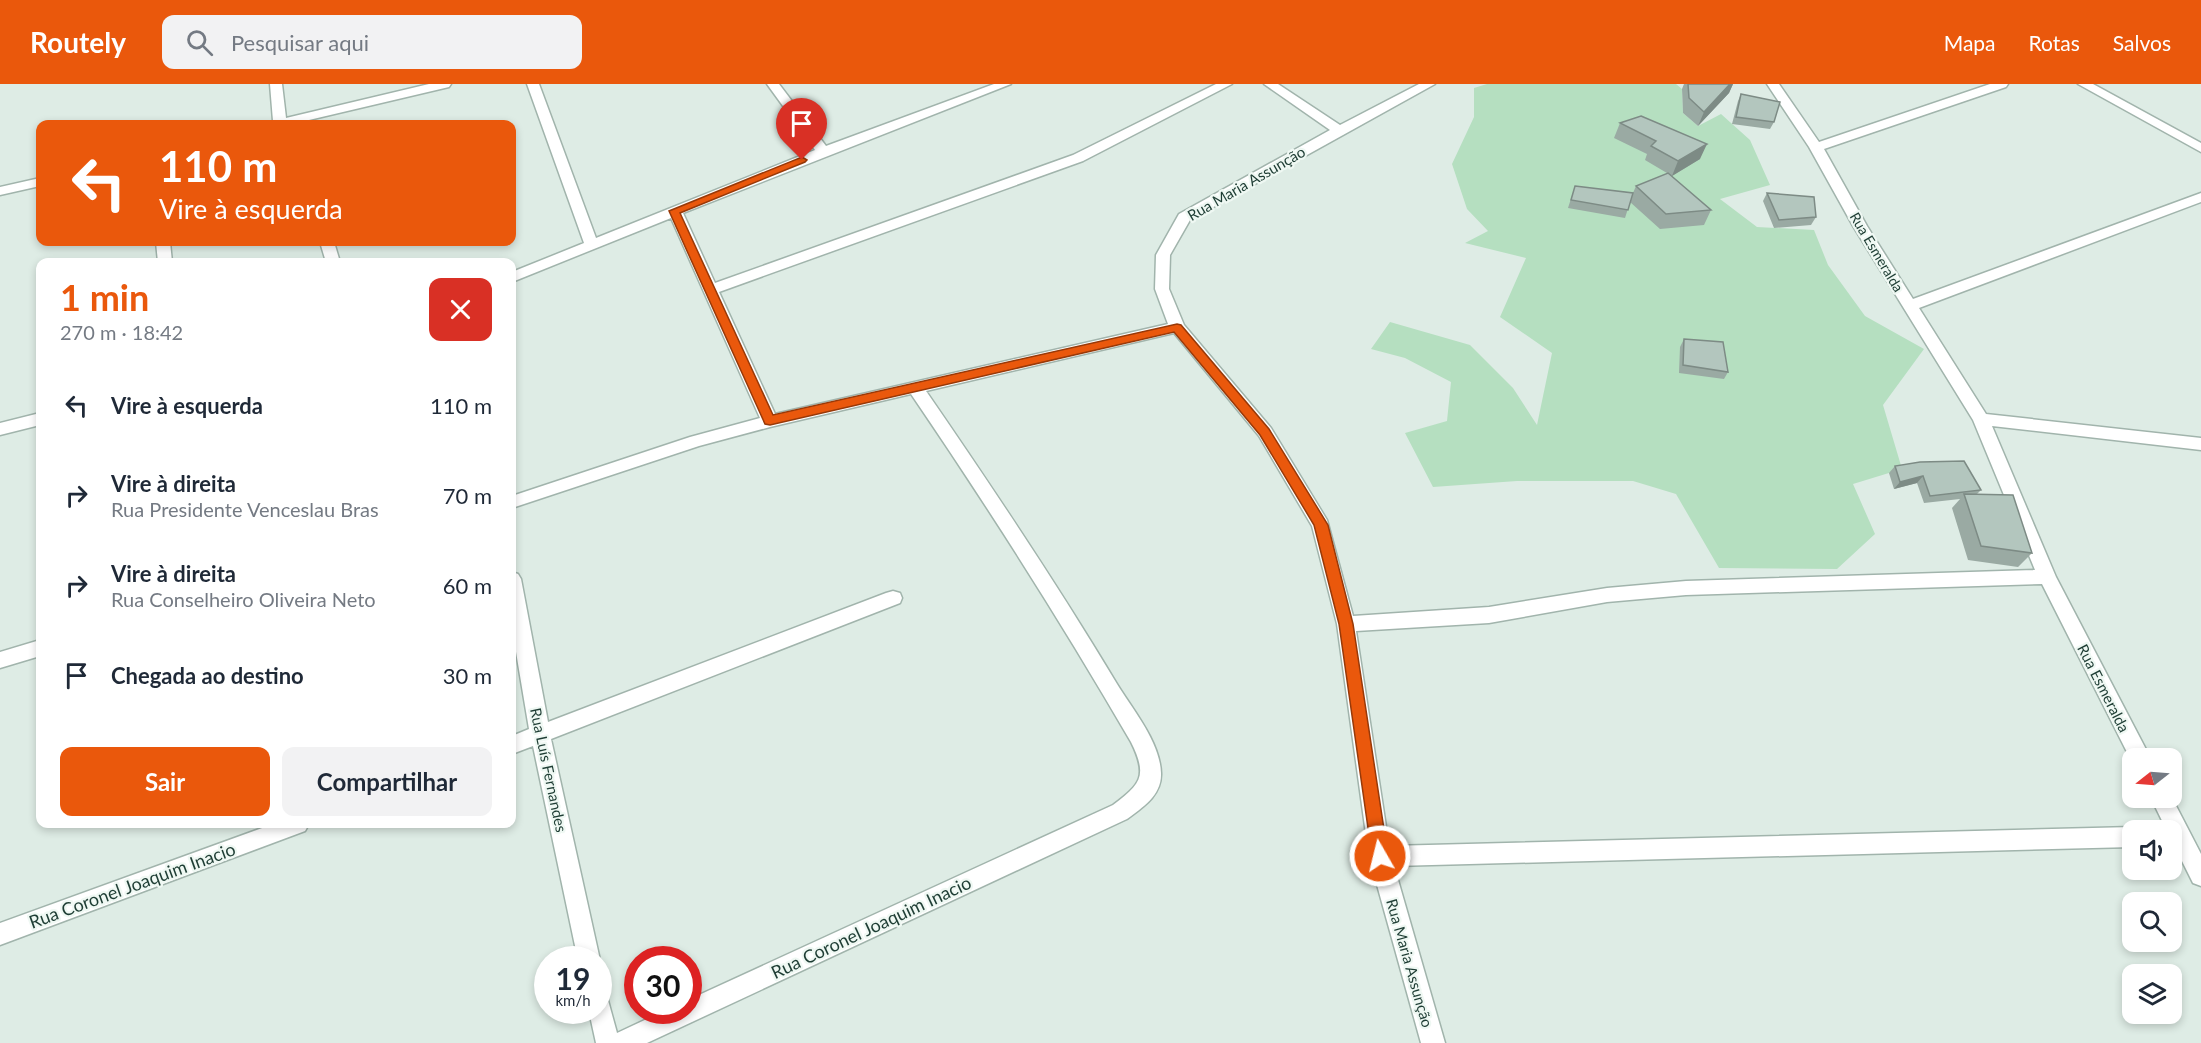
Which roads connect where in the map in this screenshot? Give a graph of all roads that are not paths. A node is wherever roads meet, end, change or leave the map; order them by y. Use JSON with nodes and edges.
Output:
{"nodes":[{"id":1,"x":276,"y":84,"type":"edge"},
{"id":2,"x":445,"y":84,"type":"edge"},
{"id":3,"x":533,"y":84,"type":"edge"},
{"id":4,"x":773,"y":84,"type":"edge"},
{"id":5,"x":1005,"y":84,"type":"edge"},
{"id":6,"x":1226,"y":84,"type":"edge"},
{"id":7,"x":1270,"y":84,"type":"edge"},
{"id":8,"x":1429,"y":84,"type":"edge"},
{"id":9,"x":1773,"y":84,"type":"edge"},
{"id":10,"x":2002,"y":84,"type":"edge"},
{"id":11,"x":2084,"y":84,"type":"edge"},
{"id":12,"x":279,"y":120,"type":"edge"},
{"id":13,"x":306,"y":120,"type":"edge"},
{"id":14,"x":1339,"y":130,"type":"junction"},
{"id":15,"x":1816,"y":147,"type":"junction"},
{"id":16,"x":2201,"y":148,"type":"edge"},
{"id":17,"x":823,"y":152,"type":"junction"},
{"id":18,"x":36,"y":183,"type":"edge"},
{"id":19,"x":0,"y":191,"type":"edge"},
{"id":20,"x":2201,"y":197,"type":"edge"},
{"id":21,"x":675,"y":211,"type":"junction"},
{"id":22,"x":591,"y":244,"type":"junction"},
{"id":23,"x":516,"y":275,"type":"edge"},
{"id":24,"x":710,"y":290,"type":"junction"},
{"id":25,"x":1910,"y":306,"type":"junction"},
{"id":26,"x":1177,"y":327,"type":"junction"},
{"id":27,"x":916,"y":389,"type":"junction"},
{"id":28,"x":1981,"y":419,"type":"junction"},
{"id":29,"x":36,"y":420,"type":"edge"},
{"id":30,"x":770,"y":421,"type":"junction"},
{"id":31,"x":0,"y":429,"type":"edge"},
{"id":32,"x":2201,"y":444,"type":"edge"},
{"id":33,"x":516,"y":501,"type":"edge"},
{"id":34,"x":2047,"y":577,"type":"junction"},
{"id":35,"x":893,"y":598,"type":"dead end"},
{"id":36,"x":516,"y":601,"type":"edge"},
{"id":37,"x":1346,"y":624,"type":"junction"},
{"id":38,"x":36,"y":649,"type":"edge"},
{"id":39,"x":0,"y":660,"type":"edge"},
{"id":40,"x":540,"y":734,"type":"junction"},
{"id":41,"x":516,"y":743,"type":"edge"},
{"id":42,"x":2135,"y":748,"type":"edge"},
{"id":43,"x":287,"y":828,"type":"edge"},
{"id":44,"x":2122,"y":837,"type":"edge"},
{"id":45,"x":2182,"y":846,"type":"edge"},
{"id":46,"x":1380,"y":856,"type":"junction"},
{"id":47,"x":2201,"y":876,"type":"edge"},
{"id":48,"x":0,"y":934,"type":"edge"},
{"id":49,"x":587,"y":946,"type":"edge"},
{"id":50,"x":603,"y":1024,"type":"edge"},
{"id":51,"x":608,"y":1043,"type":"edge"},
{"id":52,"x":621,"y":1043,"type":"edge"},
{"id":53,"x":1433,"y":1043,"type":"edge"}],
"edges":[{"from":1,"to":12,"type":"street"},
{"from":2,"to":13,"type":"street"},
{"from":3,"to":22,"type":"street"},
{"from":4,"to":17,"type":"street"},
{"from":5,"to":17,"type":"street"},
{"from":6,"to":24,"type":"street"},
{"from":7,"to":14,"type":"street"},
{"from":8,"to":14,"type":"street","name":"Rua Maria Assunção"},
{"from":9,"to":15,"type":"street","name":"Rua Esmeralda"},
{"from":10,"to":15,"type":"street"},
{"from":11,"to":16,"type":"street"},
{"from":14,"to":26,"type":"street","name":"Rua Maria Assunção"},
{"from":15,"to":25,"type":"street","name":"Rua Esmeralda"},
{"from":17,"to":21,"type":"street"},
{"from":18,"to":19,"type":"street"},
{"from":20,"to":25,"type":"street"},
{"from":21,"to":22,"type":"street"},
{"from":21,"to":24,"type":"street"},
{"from":22,"to":23,"type":"street"},
{"from":24,"to":30,"type":"street"},
{"from":25,"to":28,"type":"street","name":"Rua Esmeralda"},
{"from":26,"to":27,"type":"street"},
{"from":26,"to":37,"type":"street","name":"Rua Maria Assunção"},
{"from":27,"to":30,"type":"street"},
{"from":27,"to":52,"type":"street","name":"Rua Coronel Joaquim Inacio"},
{"from":28,"to":32,"type":"street"},
{"from":28,"to":34,"type":"street","name":"Rua Esmeralda"},
{"from":29,"to":31,"type":"street"},
{"from":30,"to":33,"type":"street"},
{"from":34,"to":37,"type":"street"},
{"from":34,"to":42,"type":"street","name":"Rua Esmeralda"},
{"from":35,"to":40,"type":"street"},
{"from":36,"to":40,"type":"street","name":"Rua Luís Fernandes"},
{"from":37,"to":46,"type":"street","name":"Rua Maria Assunção"},
{"from":38,"to":39,"type":"street"},
{"from":40,"to":41,"type":"street"},
{"from":40,"to":49,"type":"street","name":"Rua Luís Fernandes"},
{"from":43,"to":48,"type":"street","name":"Rua Coronel Joaquim Inacio"},
{"from":44,"to":46,"type":"street"},
{"from":45,"to":47,"type":"street"},
{"from":46,"to":53,"type":"street","name":"Rua Maria Assunção"},
{"from":50,"to":51,"type":"street"}]}
